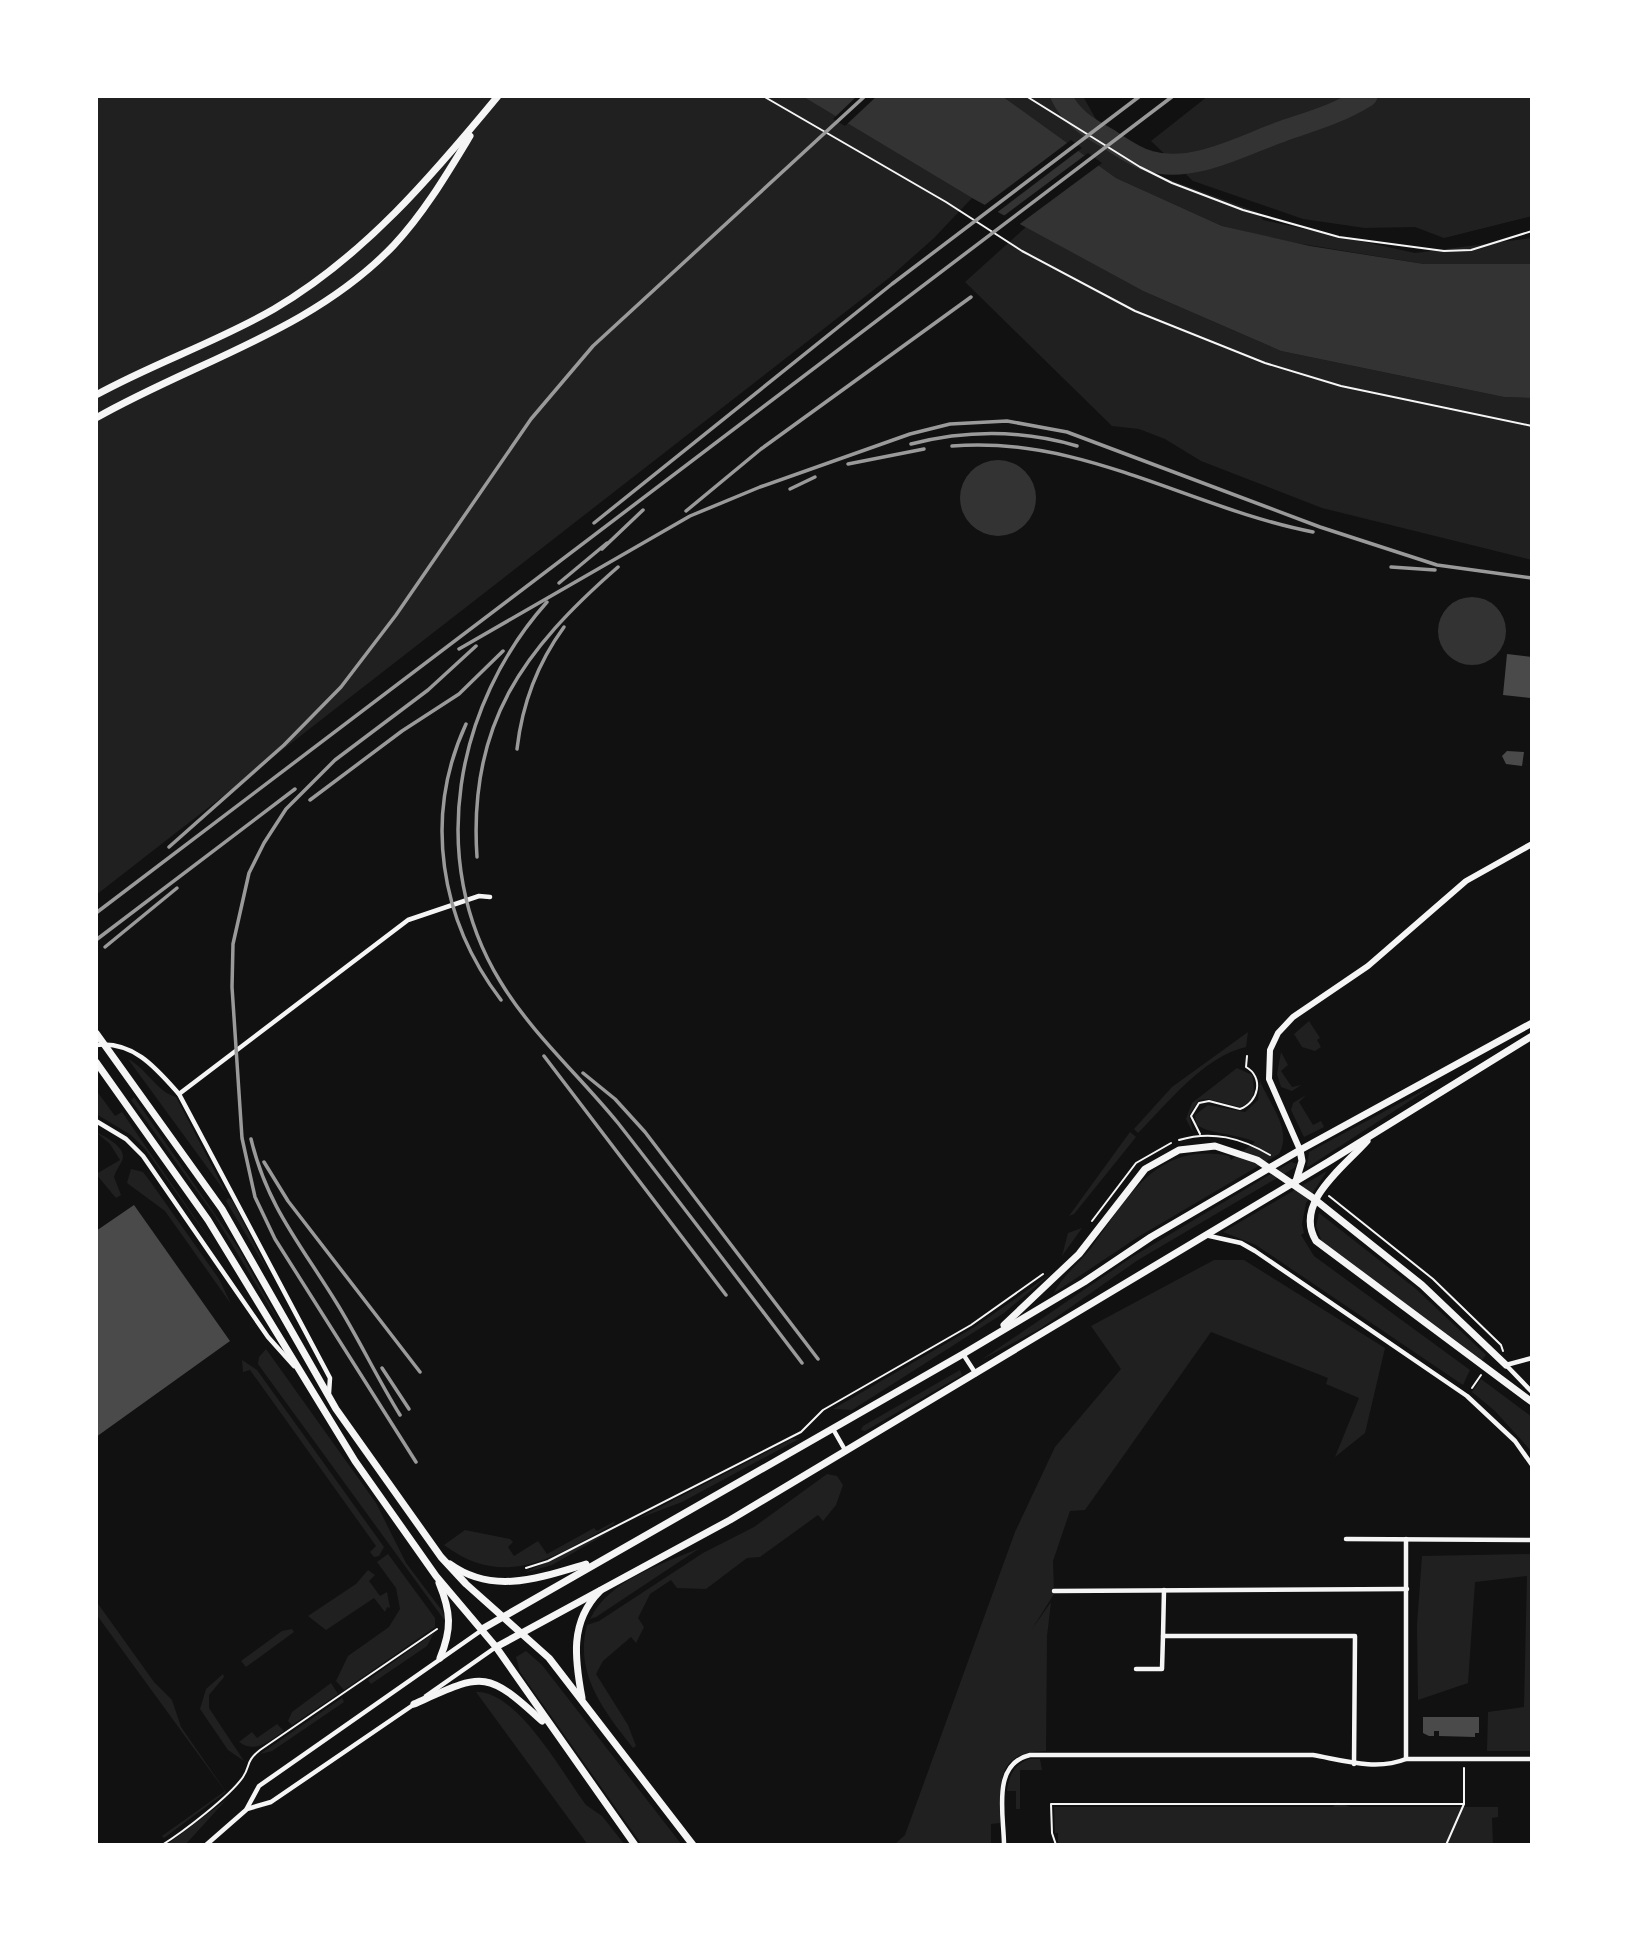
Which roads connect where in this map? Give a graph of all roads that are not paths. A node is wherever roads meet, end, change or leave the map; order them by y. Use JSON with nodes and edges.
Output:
{"nodes":[{"id":1,"x":495,"y":99,"type":"edge"},
{"id":2,"x":481,"y":118,"type":"junction"},
{"id":3,"x":96,"y":395,"type":"edge"},
{"id":4,"x":96,"y":418,"type":"edge"},
{"id":5,"x":1532,"y":844,"type":"edge"},
{"id":6,"x":490,"y":897,"type":"dead end"},
{"id":7,"x":1532,"y":1023,"type":"edge"},
{"id":8,"x":96,"y":1033,"type":"edge"},
{"id":9,"x":1532,"y":1036,"type":"edge"},
{"id":10,"x":96,"y":1045,"type":"edge"},
{"id":11,"x":96,"y":1062,"type":"edge"},
{"id":12,"x":179,"y":1094,"type":"junction"},
{"id":13,"x":96,"y":1121,"type":"edge"},
{"id":14,"x":1376,"y":1132,"type":"junction"},
{"id":15,"x":1300,"y":1150,"type":"junction"},
{"id":16,"x":1296,"y":1182,"type":"junction"},
{"id":17,"x":1204,"y":1235,"type":"junction"},
{"id":18,"x":993,"y":1335,"type":"junction"},
{"id":19,"x":963,"y":1354,"type":"junction"},
{"id":20,"x":1532,"y":1358,"type":"edge"},
{"id":21,"x":1506,"y":1365,"type":"junction"},
{"id":22,"x":299,"y":1371,"type":"junction"},
{"id":23,"x":976,"y":1374,"type":"junction"},
{"id":24,"x":1532,"y":1392,"type":"edge"},
{"id":25,"x":328,"y":1398,"type":"junction"},
{"id":26,"x":1532,"y":1402,"type":"edge"},
{"id":27,"x":833,"y":1429,"type":"junction"},
{"id":28,"x":845,"y":1450,"type":"junction"},
{"id":29,"x":1532,"y":1465,"type":"edge"},
{"id":30,"x":1346,"y":1539,"type":"dead end"},
{"id":31,"x":1406,"y":1539,"type":"junction"},
{"id":32,"x":1531,"y":1540,"type":"edge"},
{"id":33,"x":441,"y":1557,"type":"junction"},
{"id":34,"x":599,"y":1561,"type":"junction"},
{"id":35,"x":436,"y":1576,"type":"junction"},
{"id":36,"x":607,"y":1585,"type":"junction"},
{"id":37,"x":1164,"y":1590,"type":"junction"},
{"id":38,"x":1406,"y":1590,"type":"junction"},
{"id":39,"x":1054,"y":1591,"type":"dead end"},
{"id":40,"x":502,"y":1617,"type":"junction"},
{"id":41,"x":482,"y":1629,"type":"junction"},
{"id":42,"x":520,"y":1632,"type":"junction"},
{"id":43,"x":1163,"y":1636,"type":"junction"},
{"id":44,"x":496,"y":1647,"type":"junction"},
{"id":45,"x":440,"y":1658,"type":"junction"},
{"id":46,"x":1136,"y":1669,"type":"dead end"},
{"id":47,"x":582,"y":1699,"type":"junction"},
{"id":48,"x":414,"y":1704,"type":"junction"},
{"id":49,"x":552,"y":1730,"type":"junction"},
{"id":50,"x":1406,"y":1759,"type":"junction"},
{"id":51,"x":1532,"y":1759,"type":"edge"},
{"id":52,"x":1354,"y":1764,"type":"junction"},
{"id":53,"x":246,"y":1810,"type":"junction"},
{"id":54,"x":206,"y":1845,"type":"edge"},
{"id":55,"x":635,"y":1845,"type":"edge"},
{"id":56,"x":693,"y":1845,"type":"edge"},
{"id":57,"x":1004,"y":1845,"type":"edge"}],
"edges":[{"from":1,"to":2,"type":"main road"},
{"from":2,"to":3,"type":"main road"},
{"from":2,"to":4,"type":"main road"},
{"from":5,"to":15,"type":"street"},
{"from":6,"to":12,"type":"street"},
{"from":7,"to":15,"type":"main road"},
{"from":8,"to":25,"type":"main road"},
{"from":9,"to":14,"type":"main road"},
{"from":10,"to":12,"type":"street"},
{"from":11,"to":22,"type":"main road"},
{"from":12,"to":25,"type":"street"},
{"from":13,"to":22,"type":"street"},
{"from":14,"to":16,"type":"main road"},
{"from":14,"to":26,"type":"main road"},
{"from":15,"to":16,"type":"main road"},
{"from":15,"to":18,"type":"main road"},
{"from":16,"to":17,"type":"main road"},
{"from":17,"to":23,"type":"main road"},
{"from":17,"to":29,"type":"street"},
{"from":18,"to":19,"type":"main road"},
{"from":18,"to":21,"type":"main road"},
{"from":19,"to":23,"type":"street"},
{"from":19,"to":27,"type":"main road"},
{"from":20,"to":21,"type":"street"},
{"from":21,"to":24,"type":"street"},
{"from":22,"to":35,"type":"main road"},
{"from":23,"to":28,"type":"main road"},
{"from":25,"to":33,"type":"main road"},
{"from":27,"to":28,"type":"street"},
{"from":27,"to":34,"type":"main road"},
{"from":28,"to":36,"type":"main road"},
{"from":30,"to":31,"type":"street"},
{"from":31,"to":32,"type":"street"},
{"from":31,"to":38,"type":"street"},
{"from":33,"to":34,"type":"main road"},
{"from":33,"to":40,"type":"main road"},
{"from":34,"to":40,"type":"main road"},
{"from":35,"to":41,"type":"main road"},
{"from":35,"to":45,"type":"main road"},
{"from":36,"to":42,"type":"main road"},
{"from":36,"to":47,"type":"main road"},
{"from":37,"to":38,"type":"street"},
{"from":37,"to":39,"type":"street"},
{"from":37,"to":43,"type":"street"},
{"from":38,"to":50,"type":"street"},
{"from":40,"to":41,"type":"main road"},
{"from":40,"to":42,"type":"main road"},
{"from":41,"to":44,"type":"main road"},
{"from":41,"to":45,"type":"street"},
{"from":42,"to":44,"type":"main road"},
{"from":42,"to":47,"type":"main road"},
{"from":43,"to":46,"type":"street"},
{"from":43,"to":52,"type":"street"},
{"from":44,"to":48,"type":"street"},
{"from":44,"to":49,"type":"main road"},
{"from":45,"to":53,"type":"street"},
{"from":47,"to":56,"type":"main road"},
{"from":48,"to":49,"type":"main road"},
{"from":48,"to":53,"type":"street"},
{"from":49,"to":55,"type":"main road"},
{"from":50,"to":51,"type":"street"},
{"from":50,"to":52,"type":"street"},
{"from":52,"to":57,"type":"street"},
{"from":53,"to":54,"type":"street"}]}
